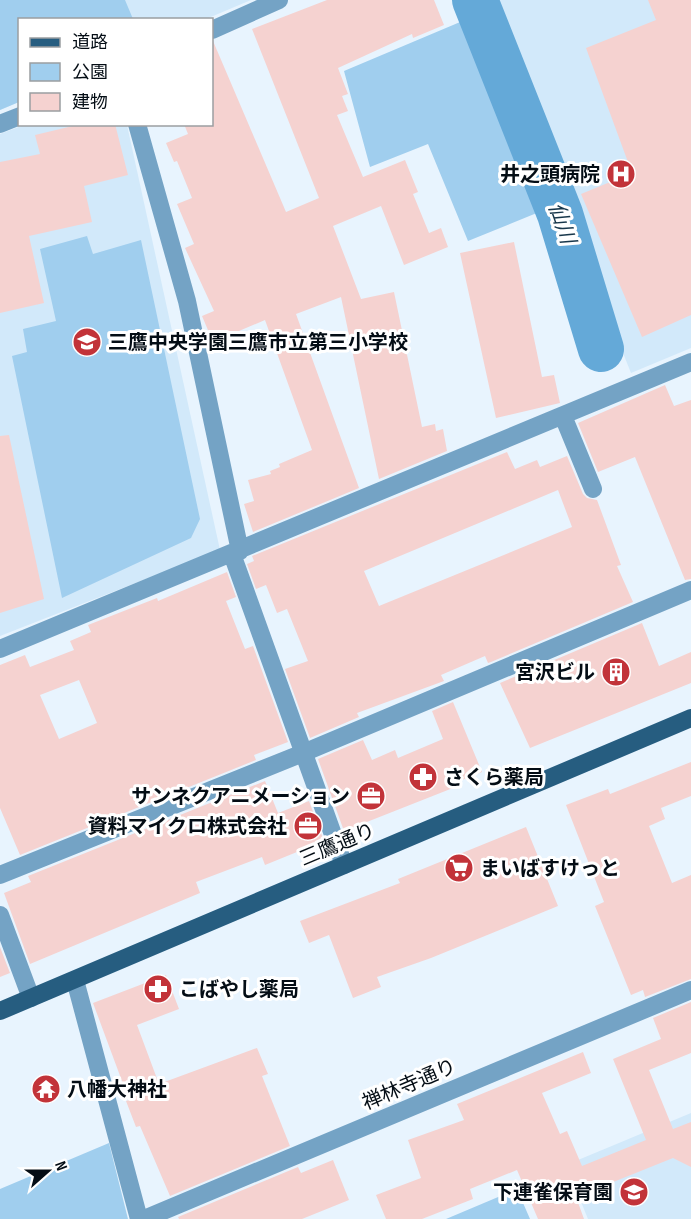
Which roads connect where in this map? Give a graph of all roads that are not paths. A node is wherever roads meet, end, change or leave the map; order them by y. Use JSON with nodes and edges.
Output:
{"nodes":[{"id":1,"x":279,"y":0,"type":"edge"},
{"id":2,"x":213,"y":30,"type":"edge"},
{"id":3,"x":18,"y":117,"type":"edge"},
{"id":4,"x":0,"y":124,"type":"edge"},
{"id":5,"x":138,"y":126,"type":"edge"},
{"id":6,"x":691,"y":362,"type":"edge"},
{"id":7,"x":563,"y":416,"type":"junction"},
{"id":8,"x":593,"y":489,"type":"dead end"},
{"id":9,"x":236,"y":552,"type":"junction"},
{"id":10,"x":691,"y":590,"type":"edge"},
{"id":11,"x":0,"y":648,"type":"edge"},
{"id":12,"x":691,"y":718,"type":"edge"},
{"id":13,"x":303,"y":753,"type":"junction"},
{"id":14,"x":344,"y":865,"type":"junction"},
{"id":15,"x":0,"y":875,"type":"edge"},
{"id":16,"x":0,"y":915,"type":"edge"},
{"id":17,"x":75,"y":980,"type":"junction"},
{"id":18,"x":691,"y":990,"type":"edge"},
{"id":19,"x":31,"y":998,"type":"junction"},
{"id":20,"x":0,"y":1011,"type":"edge"},
{"id":21,"x":139,"y":1219,"type":"edge"},
{"id":22,"x":144,"y":1219,"type":"edge"}],
"edges":[{"from":1,"to":2,"type":"street"},
{"from":3,"to":4,"type":"street"},
{"from":5,"to":9,"type":"street"},
{"from":6,"to":7,"type":"street"},
{"from":7,"to":8,"type":"street"},
{"from":7,"to":9,"type":"street"},
{"from":9,"to":11,"type":"street"},
{"from":9,"to":13,"type":"street"},
{"from":10,"to":13,"type":"street"},
{"from":12,"to":14,"type":"main road","name":"三鷹通り"},
{"from":13,"to":14,"type":"street"},
{"from":13,"to":15,"type":"street"},
{"from":14,"to":17,"type":"main road","name":"三鷹通り"},
{"from":16,"to":19,"type":"street"},
{"from":17,"to":19,"type":"main road","name":"三鷹通り"},
{"from":17,"to":21,"type":"street"},
{"from":18,"to":22,"type":"street","name":"禅林寺通り"},
{"from":19,"to":20,"type":"main road","name":"三鷹通り"}]}
